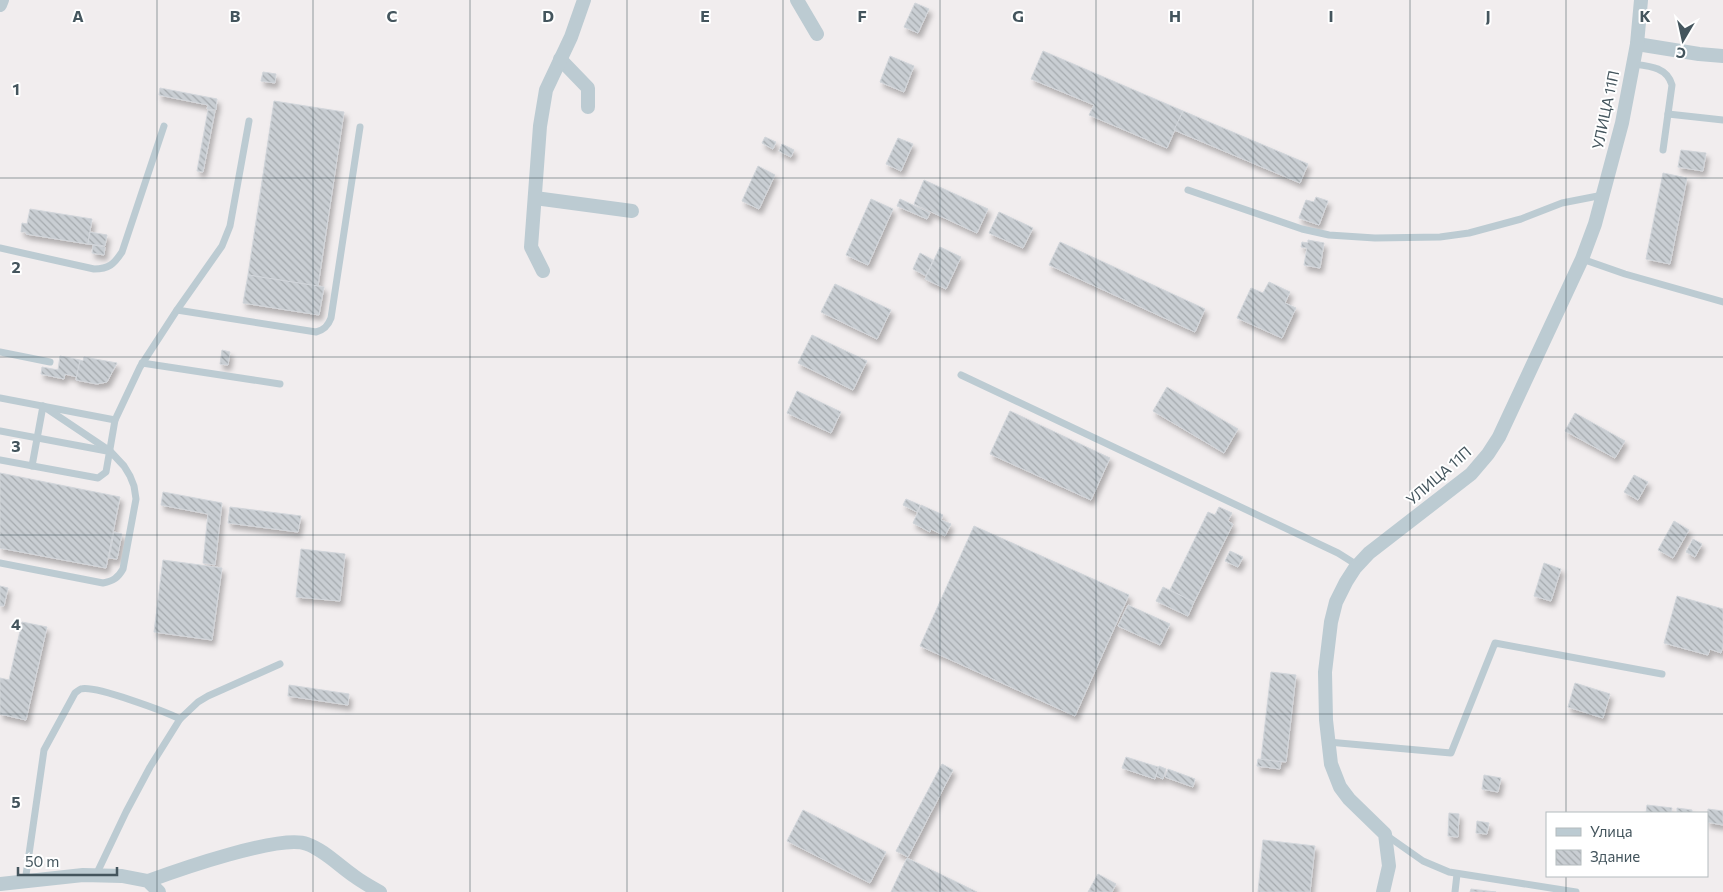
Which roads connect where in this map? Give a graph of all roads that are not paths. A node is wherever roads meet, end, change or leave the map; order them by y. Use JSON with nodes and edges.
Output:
{"nodes":[{"id":1,"x":2,"y":0,"type":"edge"},
{"id":2,"x":584,"y":0,"type":"edge"},
{"id":3,"x":797,"y":0,"type":"edge"},
{"id":4,"x":1641,"y":0,"type":"edge"},
{"id":5,"x":0,"y":5,"type":"edge"},
{"id":6,"x":817,"y":34,"type":"dead end"},
{"id":7,"x":1637,"y":44,"type":"junction"},
{"id":8,"x":1723,"y":56,"type":"edge"},
{"id":9,"x":560,"y":59,"type":"junction"},
{"id":10,"x":1633,"y":64,"type":"junction"},
{"id":11,"x":588,"y":107,"type":"dead end"},
{"id":12,"x":1668,"y":114,"type":"junction"},
{"id":13,"x":1723,"y":120,"type":"edge"},
{"id":14,"x":249,"y":121,"type":"dead end"},
{"id":15,"x":164,"y":126,"type":"dead end"},
{"id":16,"x":360,"y":127,"type":"dead end"},
{"id":17,"x":1663,"y":150,"type":"dead end"},
{"id":18,"x":1188,"y":190,"type":"dead end"},
{"id":19,"x":1604,"y":195,"type":"junction"},
{"id":20,"x":535,"y":198,"type":"junction"},
{"id":21,"x":632,"y":211,"type":"dead end"},
{"id":22,"x":0,"y":248,"type":"edge"},
{"id":23,"x":1582,"y":259,"type":"junction"},
{"id":24,"x":543,"y":271,"type":"dead end"},
{"id":25,"x":1723,"y":302,"type":"edge"},
{"id":26,"x":177,"y":310,"type":"junction"},
{"id":27,"x":0,"y":352,"type":"edge"},
{"id":28,"x":50,"y":362,"type":"dead end"},
{"id":29,"x":142,"y":363,"type":"junction"},
{"id":30,"x":961,"y":375,"type":"dead end"},
{"id":31,"x":280,"y":384,"type":"dead end"},
{"id":32,"x":0,"y":398,"type":"edge"},
{"id":33,"x":43,"y":406,"type":"junction"},
{"id":34,"x":116,"y":420,"type":"junction"},
{"id":35,"x":0,"y":431,"type":"edge"},
{"id":36,"x":38,"y":438,"type":"junction"},
{"id":37,"x":110,"y":451,"type":"junction"},
{"id":38,"x":0,"y":460,"type":"edge"},
{"id":39,"x":32,"y":466,"type":"junction"},
{"id":40,"x":0,"y":563,"type":"edge"},
{"id":41,"x":1357,"y":566,"type":"junction"},
{"id":42,"x":280,"y":664,"type":"dead end"},
{"id":43,"x":1662,"y":674,"type":"dead end"},
{"id":44,"x":180,"y":719,"type":"junction"},
{"id":45,"x":1328,"y":742,"type":"junction"},
{"id":46,"x":1385,"y":834,"type":"junction"},
{"id":47,"x":1457,"y":874,"type":"junction"},
{"id":48,"x":96,"y":875,"type":"junction"},
{"id":49,"x":148,"y":880,"type":"junction"},
{"id":50,"x":24,"y":882,"type":"junction"},
{"id":51,"x":0,"y":884,"type":"edge"},
{"id":52,"x":159,"y":892,"type":"edge"},
{"id":53,"x":380,"y":892,"type":"edge"},
{"id":54,"x":1383,"y":892,"type":"edge"},
{"id":55,"x":1455,"y":892,"type":"edge"},
{"id":56,"x":1576,"y":892,"type":"edge"}],
"edges":[{"from":1,"to":5,"type":"street"},
{"from":2,"to":9,"type":"street"},
{"from":3,"to":6,"type":"street"},
{"from":4,"to":7,"type":"street","name":"УЛИЦА 11П"},
{"from":7,"to":8,"type":"street"},
{"from":7,"to":10,"type":"street","name":"УЛИЦА 11П"},
{"from":9,"to":11,"type":"street"},
{"from":9,"to":20,"type":"street"},
{"from":10,"to":12,"type":"lane"},
{"from":10,"to":19,"type":"street","name":"УЛИЦА 11П"},
{"from":12,"to":13,"type":"lane"},
{"from":12,"to":17,"type":"lane"},
{"from":14,"to":26,"type":"lane"},
{"from":15,"to":22,"type":"lane"},
{"from":16,"to":26,"type":"lane"},
{"from":18,"to":19,"type":"lane"},
{"from":19,"to":23,"type":"street","name":"УЛИЦА 11П"},
{"from":20,"to":21,"type":"street"},
{"from":20,"to":24,"type":"street"},
{"from":23,"to":25,"type":"lane"},
{"from":23,"to":41,"type":"street","name":"УЛИЦА 11П"},
{"from":26,"to":29,"type":"lane"},
{"from":27,"to":28,"type":"lane"},
{"from":29,"to":31,"type":"lane"},
{"from":29,"to":34,"type":"lane"},
{"from":30,"to":41,"type":"lane"},
{"from":32,"to":33,"type":"lane"},
{"from":33,"to":34,"type":"lane"},
{"from":33,"to":36,"type":"lane"},
{"from":33,"to":37,"type":"lane"},
{"from":34,"to":37,"type":"lane"},
{"from":35,"to":36,"type":"lane"},
{"from":36,"to":37,"type":"lane"},
{"from":36,"to":39,"type":"lane"},
{"from":37,"to":39,"type":"lane"},
{"from":37,"to":40,"type":"lane"},
{"from":38,"to":39,"type":"lane"},
{"from":41,"to":45,"type":"street","name":"УЛИЦА 11П"},
{"from":42,"to":44,"type":"lane"},
{"from":43,"to":45,"type":"lane"},
{"from":44,"to":48,"type":"lane"},
{"from":44,"to":50,"type":"lane"},
{"from":45,"to":46,"type":"street","name":"УЛИЦА 11П"},
{"from":46,"to":47,"type":"lane"},
{"from":46,"to":54,"type":"street"},
{"from":47,"to":55,"type":"lane"},
{"from":47,"to":56,"type":"lane"},
{"from":48,"to":49,"type":"street"},
{"from":48,"to":50,"type":"street"},
{"from":49,"to":52,"type":"street"},
{"from":49,"to":53,"type":"street"},
{"from":50,"to":51,"type":"street"}]}
